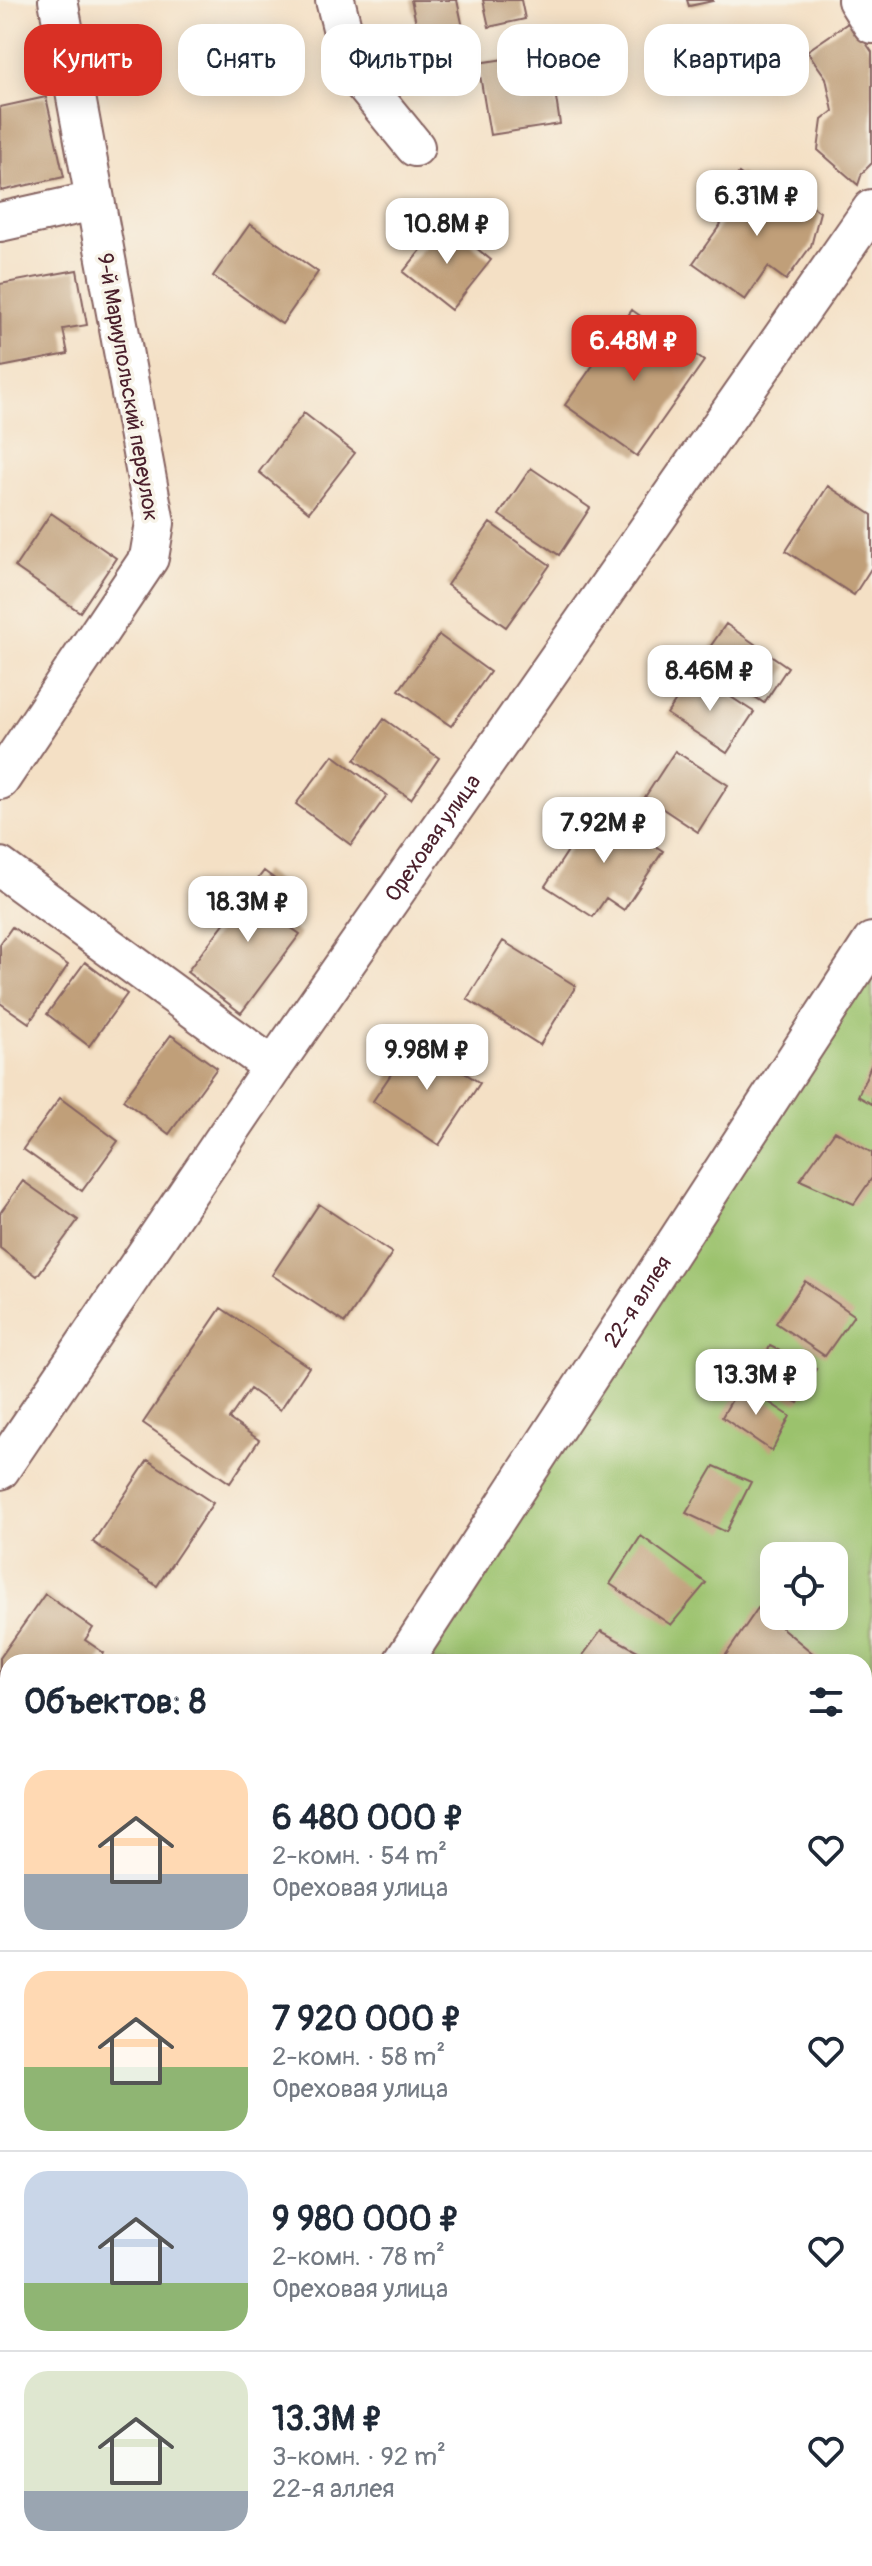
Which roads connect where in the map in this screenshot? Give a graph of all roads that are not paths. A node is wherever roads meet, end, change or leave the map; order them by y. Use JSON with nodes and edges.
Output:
{"nodes":[{"id":1,"x":58,"y":0,"type":"edge"},
{"id":2,"x":335,"y":0,"type":"edge"},
{"id":3,"x":857,"y":0,"type":"edge"},
{"id":4,"x":872,"y":24,"type":"edge"},
{"id":5,"x":415,"y":147,"type":"dead end"},
{"id":6,"x":94,"y":201,"type":"junction"},
{"id":7,"x":872,"y":209,"type":"edge"},
{"id":8,"x":0,"y":222,"type":"edge"},
{"id":9,"x":0,"y":780,"type":"edge"},
{"id":10,"x":0,"y":867,"type":"edge"},
{"id":11,"x":872,"y":942,"type":"edge"},
{"id":12,"x":273,"y":1067,"type":"junction"},
{"id":13,"x":0,"y":1470,"type":"edge"},
{"id":14,"x":408,"y":1654,"type":"edge"}],
"edges":[{"from":1,"to":6,"type":"street","name":"9-й Мариупольский переулок"},
{"from":2,"to":5,"type":"street"},
{"from":3,"to":4,"type":"street"},
{"from":6,"to":8,"type":"street"},
{"from":6,"to":9,"type":"street","name":"9-й Мариупольский переулок"},
{"from":7,"to":12,"type":"street","name":"Ореховая улица"},
{"from":10,"to":12,"type":"street"},
{"from":11,"to":14,"type":"street","name":"22-я аллея"},
{"from":12,"to":13,"type":"street","name":"Ореховая улица"}]}
